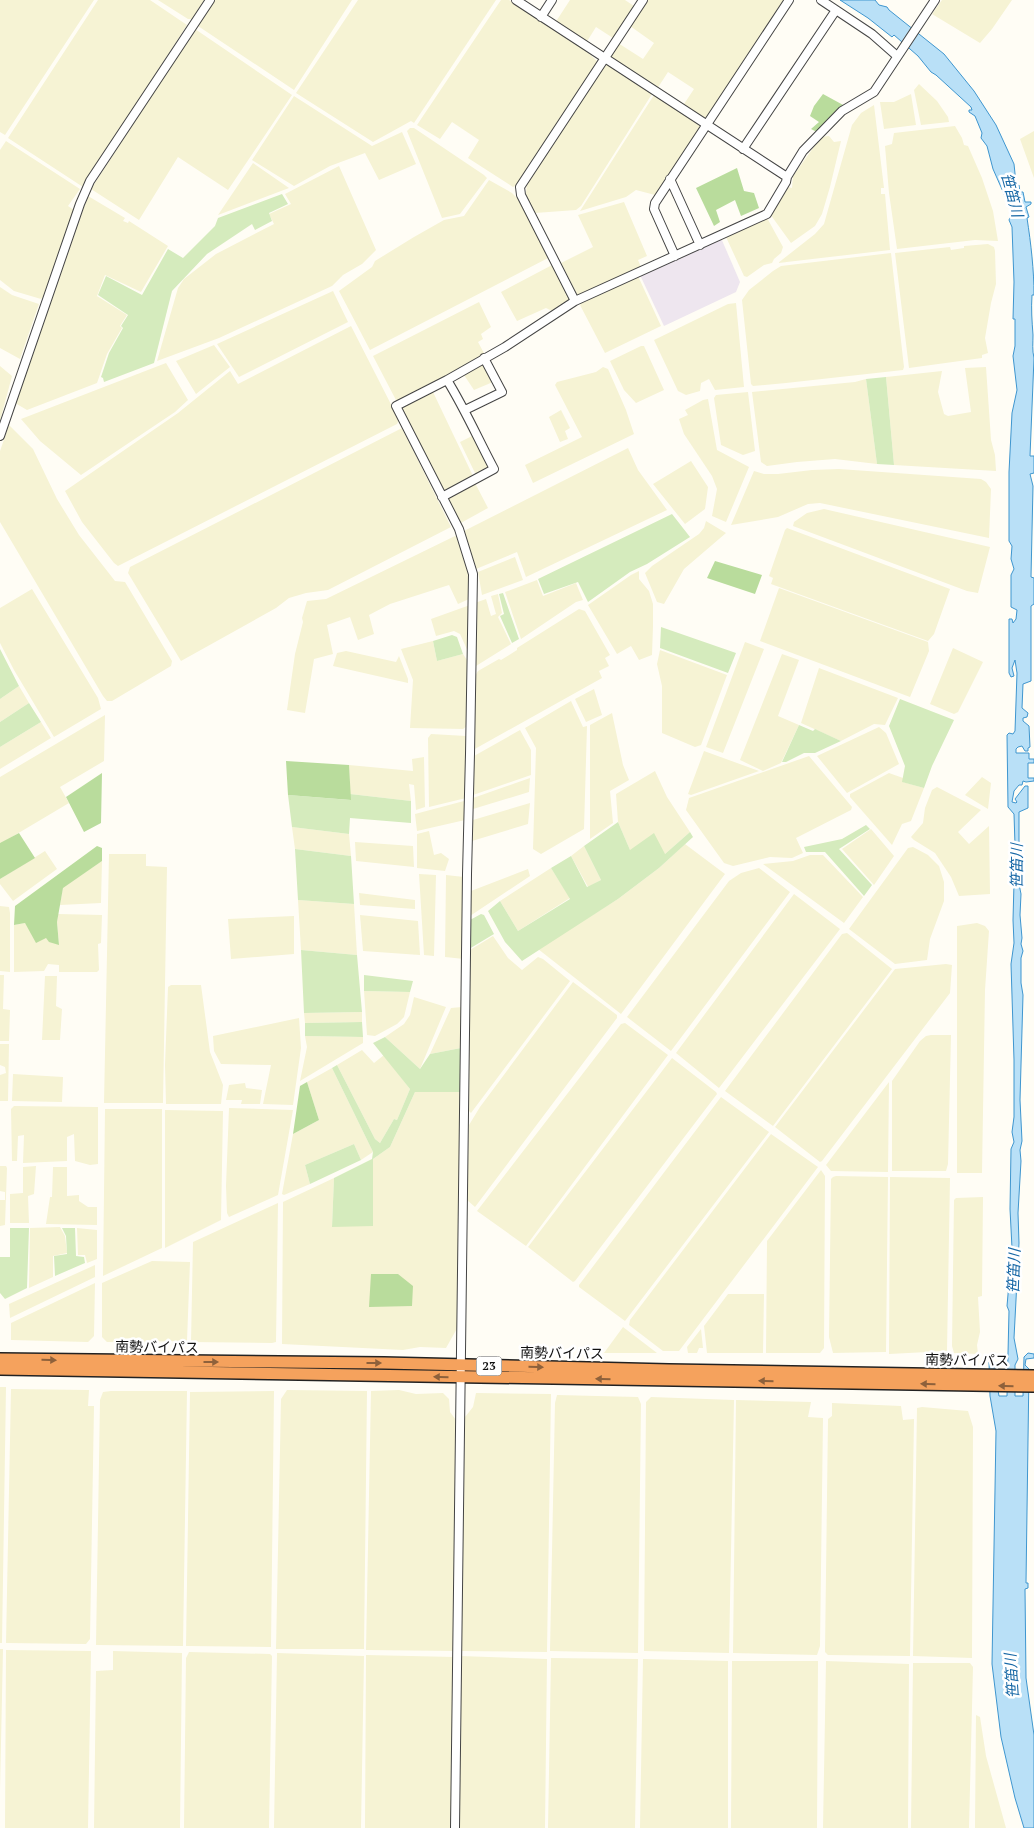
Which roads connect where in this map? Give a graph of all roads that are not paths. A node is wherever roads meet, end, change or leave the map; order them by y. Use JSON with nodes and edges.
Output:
{"nodes":[{"id":1,"x":210,"y":0,"type":"edge"},
{"id":2,"x":516,"y":0,"type":"edge"},
{"id":3,"x":552,"y":0,"type":"edge"},
{"id":4,"x":643,"y":0,"type":"edge"},
{"id":5,"x":789,"y":0,"type":"edge"},
{"id":6,"x":821,"y":0,"type":"edge"},
{"id":7,"x":935,"y":0,"type":"edge"},
{"id":8,"x":836,"y":10,"type":"junction"},
{"id":9,"x":541,"y":17,"type":"junction"},
{"id":10,"x":897,"y":56,"type":"junction"},
{"id":11,"x":604,"y":58,"type":"junction"},
{"id":12,"x":705,"y":125,"type":"junction"},
{"id":13,"x":743,"y":149,"type":"junction"},
{"id":14,"x":787,"y":176,"type":"junction"},
{"id":15,"x":670,"y":179,"type":"junction"},
{"id":16,"x":700,"y":245,"type":"junction"},
{"id":17,"x":675,"y":256,"type":"junction"},
{"id":18,"x":575,"y":302,"type":"junction"},
{"id":19,"x":484,"y":358,"type":"junction"},
{"id":20,"x":447,"y":380,"type":"junction"},
{"id":21,"x":465,"y":410,"type":"junction"},
{"id":22,"x":0,"y":436,"type":"edge"},
{"id":23,"x":442,"y":497,"type":"junction"},
{"id":24,"x":0,"y":1359,"type":"edge"},
{"id":25,"x":461,"y":1365,"type":"junction"},
{"id":26,"x":0,"y":1369,"type":"edge"},
{"id":27,"x":1034,"y":1376,"type":"edge"},
{"id":28,"x":461,"y":1378,"type":"junction"},
{"id":29,"x":977,"y":1380,"type":"junction"},
{"id":30,"x":1034,"y":1386,"type":"edge"},
{"id":31,"x":455,"y":1828,"type":"edge"}],
"edges":[{"from":1,"to":22,"type":"street"},
{"from":2,"to":9,"type":"street"},
{"from":3,"to":9,"type":"street"},
{"from":4,"to":11,"type":"street"},
{"from":5,"to":12,"type":"street"},
{"from":6,"to":8,"type":"street"},
{"from":7,"to":10,"type":"street"},
{"from":8,"to":10,"type":"street"},
{"from":8,"to":13,"type":"street"},
{"from":9,"to":11,"type":"street"},
{"from":10,"to":14,"type":"street"},
{"from":11,"to":12,"type":"street"},
{"from":11,"to":18,"type":"street"},
{"from":12,"to":13,"type":"street"},
{"from":12,"to":15,"type":"street"},
{"from":13,"to":14,"type":"street"},
{"from":14,"to":16,"type":"street"},
{"from":15,"to":16,"type":"street"},
{"from":15,"to":17,"type":"street"},
{"from":16,"to":17,"type":"street"},
{"from":17,"to":18,"type":"street"},
{"from":18,"to":19,"type":"street"},
{"from":19,"to":20,"type":"street"},
{"from":19,"to":21,"type":"street"},
{"from":20,"to":21,"type":"street"},
{"from":20,"to":23,"type":"street"},
{"from":21,"to":23,"type":"street"},
{"from":23,"to":25,"type":"street"},
{"from":24,"to":25,"type":"highway","name":"南勢バイパス","number":"23","one_way":true},
{"from":25,"to":28,"type":"street"},
{"from":25,"to":29,"type":"highway","name":"南勢バイパス","number":"23","one_way":true},
{"from":28,"to":26,"type":"highway","name":"南勢バイパス","number":"23","one_way":true},
{"from":27,"to":29,"type":"highway","name":"南勢バイパス","number":"23"},
{"from":29,"to":28,"type":"highway","name":"南勢バイパス","number":"23","one_way":true},
{"from":28,"to":31,"type":"street"},
{"from":30,"to":29,"type":"highway","name":"南勢バイパス","number":"23","one_way":true}]}
